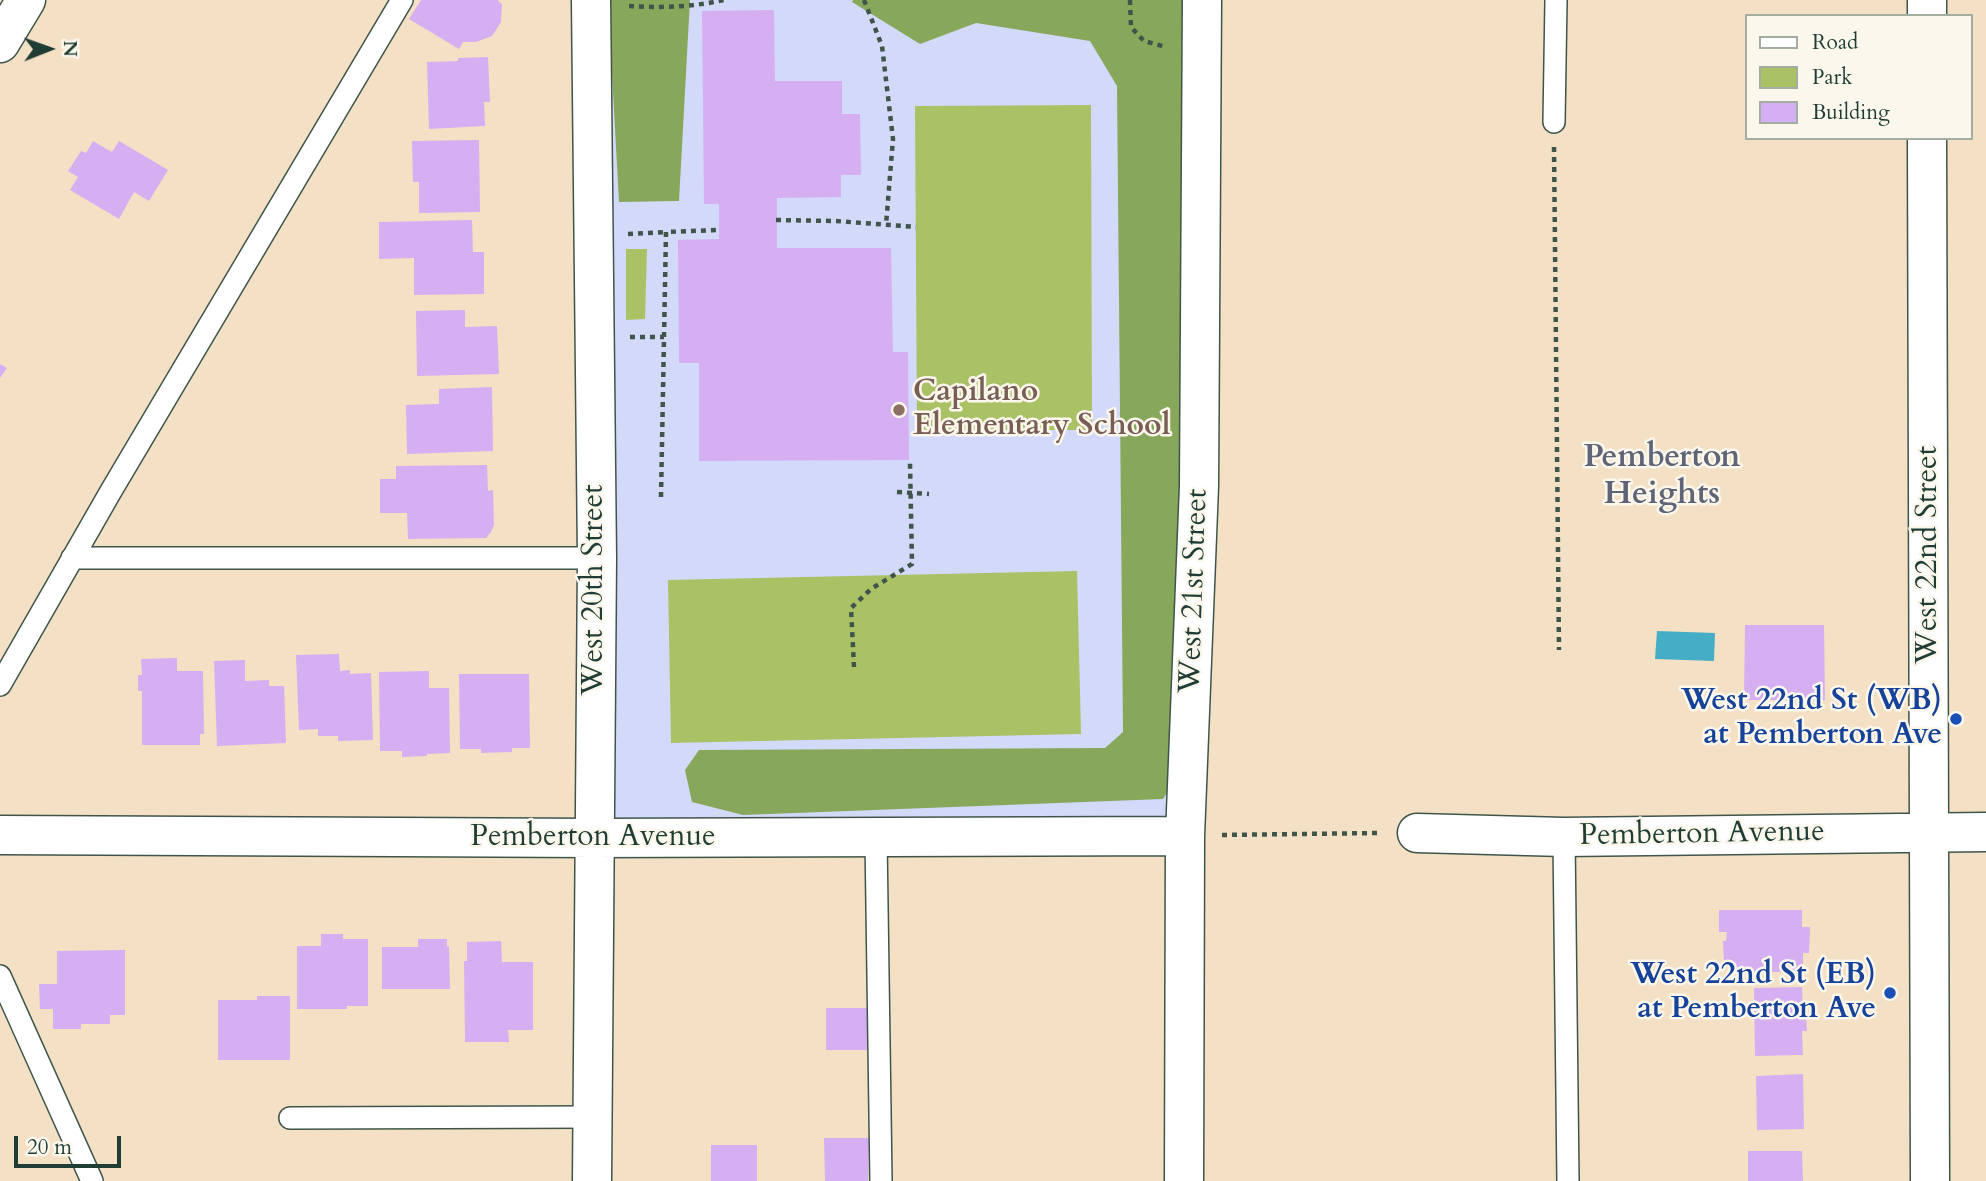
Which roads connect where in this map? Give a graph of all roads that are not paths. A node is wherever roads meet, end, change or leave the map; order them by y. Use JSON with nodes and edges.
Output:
{"nodes":[{"id":1,"x":26,"y":0,"type":"edge"},
{"id":2,"x":402,"y":0,"type":"edge"},
{"id":3,"x":1202,"y":0,"type":"edge"},
{"id":4,"x":1556,"y":0,"type":"edge"},
{"id":5,"x":606,"y":3,"type":"edge"},
{"id":6,"x":0,"y":43,"type":"edge"},
{"id":7,"x":1554,"y":122,"type":"road end"},
{"id":8,"x":1927,"y":140,"type":"edge"},
{"id":9,"x":72,"y":558,"type":"junction"},
{"id":10,"x":597,"y":558,"type":"junction"},
{"id":11,"x":0,"y":685,"type":"edge"},
{"id":12,"x":1986,"y":832,"type":"edge"},
{"id":13,"x":1931,"y":833,"type":"junction"},
{"id":14,"x":1417,"y":834,"type":"road end"},
{"id":15,"x":0,"y":835,"type":"edge"},
{"id":16,"x":1185,"y":836,"type":"junction"},
{"id":17,"x":1564,"y":837,"type":"junction"},
{"id":18,"x":593,"y":838,"type":"junction"},
{"id":19,"x":876,"y":838,"type":"junction"},
{"id":20,"x":0,"y":976,"type":"edge"},
{"id":21,"x":592,"y":1117,"type":"junction"},
{"id":22,"x":290,"y":1118,"type":"dead end"},
{"id":23,"x":92,"y":1181,"type":"edge"},
{"id":24,"x":592,"y":1181,"type":"edge"},
{"id":25,"x":881,"y":1181,"type":"edge"},
{"id":26,"x":1184,"y":1181,"type":"edge"},
{"id":27,"x":1568,"y":1181,"type":"edge"},
{"id":28,"x":1930,"y":1181,"type":"edge"}],
"edges":[{"from":1,"to":6,"type":"street"},
{"from":2,"to":9,"type":"lane"},
{"from":3,"to":16,"type":"street","name":"West 21st Street"},
{"from":4,"to":7,"type":"lane"},
{"from":5,"to":10,"type":"street","name":"West 20th Street"},
{"from":8,"to":13,"type":"street","name":"West 22nd Street"},
{"from":9,"to":10,"type":"lane"},
{"from":9,"to":11,"type":"lane"},
{"from":10,"to":18,"type":"street","name":"West 20th Street"},
{"from":12,"to":13,"type":"street","name":"Pemberton Avenue"},
{"from":13,"to":17,"type":"street","name":"Pemberton Avenue"},
{"from":13,"to":28,"type":"street","name":"West 22nd Street"},
{"from":14,"to":17,"type":"street","name":"Pemberton Avenue"},
{"from":15,"to":18,"type":"street","name":"Pemberton Avenue"},
{"from":16,"to":19,"type":"street","name":"Pemberton Avenue"},
{"from":16,"to":26,"type":"street","name":"West 21st Street"},
{"from":17,"to":27,"type":"lane"},
{"from":18,"to":19,"type":"street","name":"Pemberton Avenue"},
{"from":18,"to":21,"type":"street","name":"West 20th Street"},
{"from":19,"to":25,"type":"lane"},
{"from":20,"to":23,"type":"lane"},
{"from":21,"to":22,"type":"lane"},
{"from":21,"to":24,"type":"street","name":"West 20th Street"}]}
